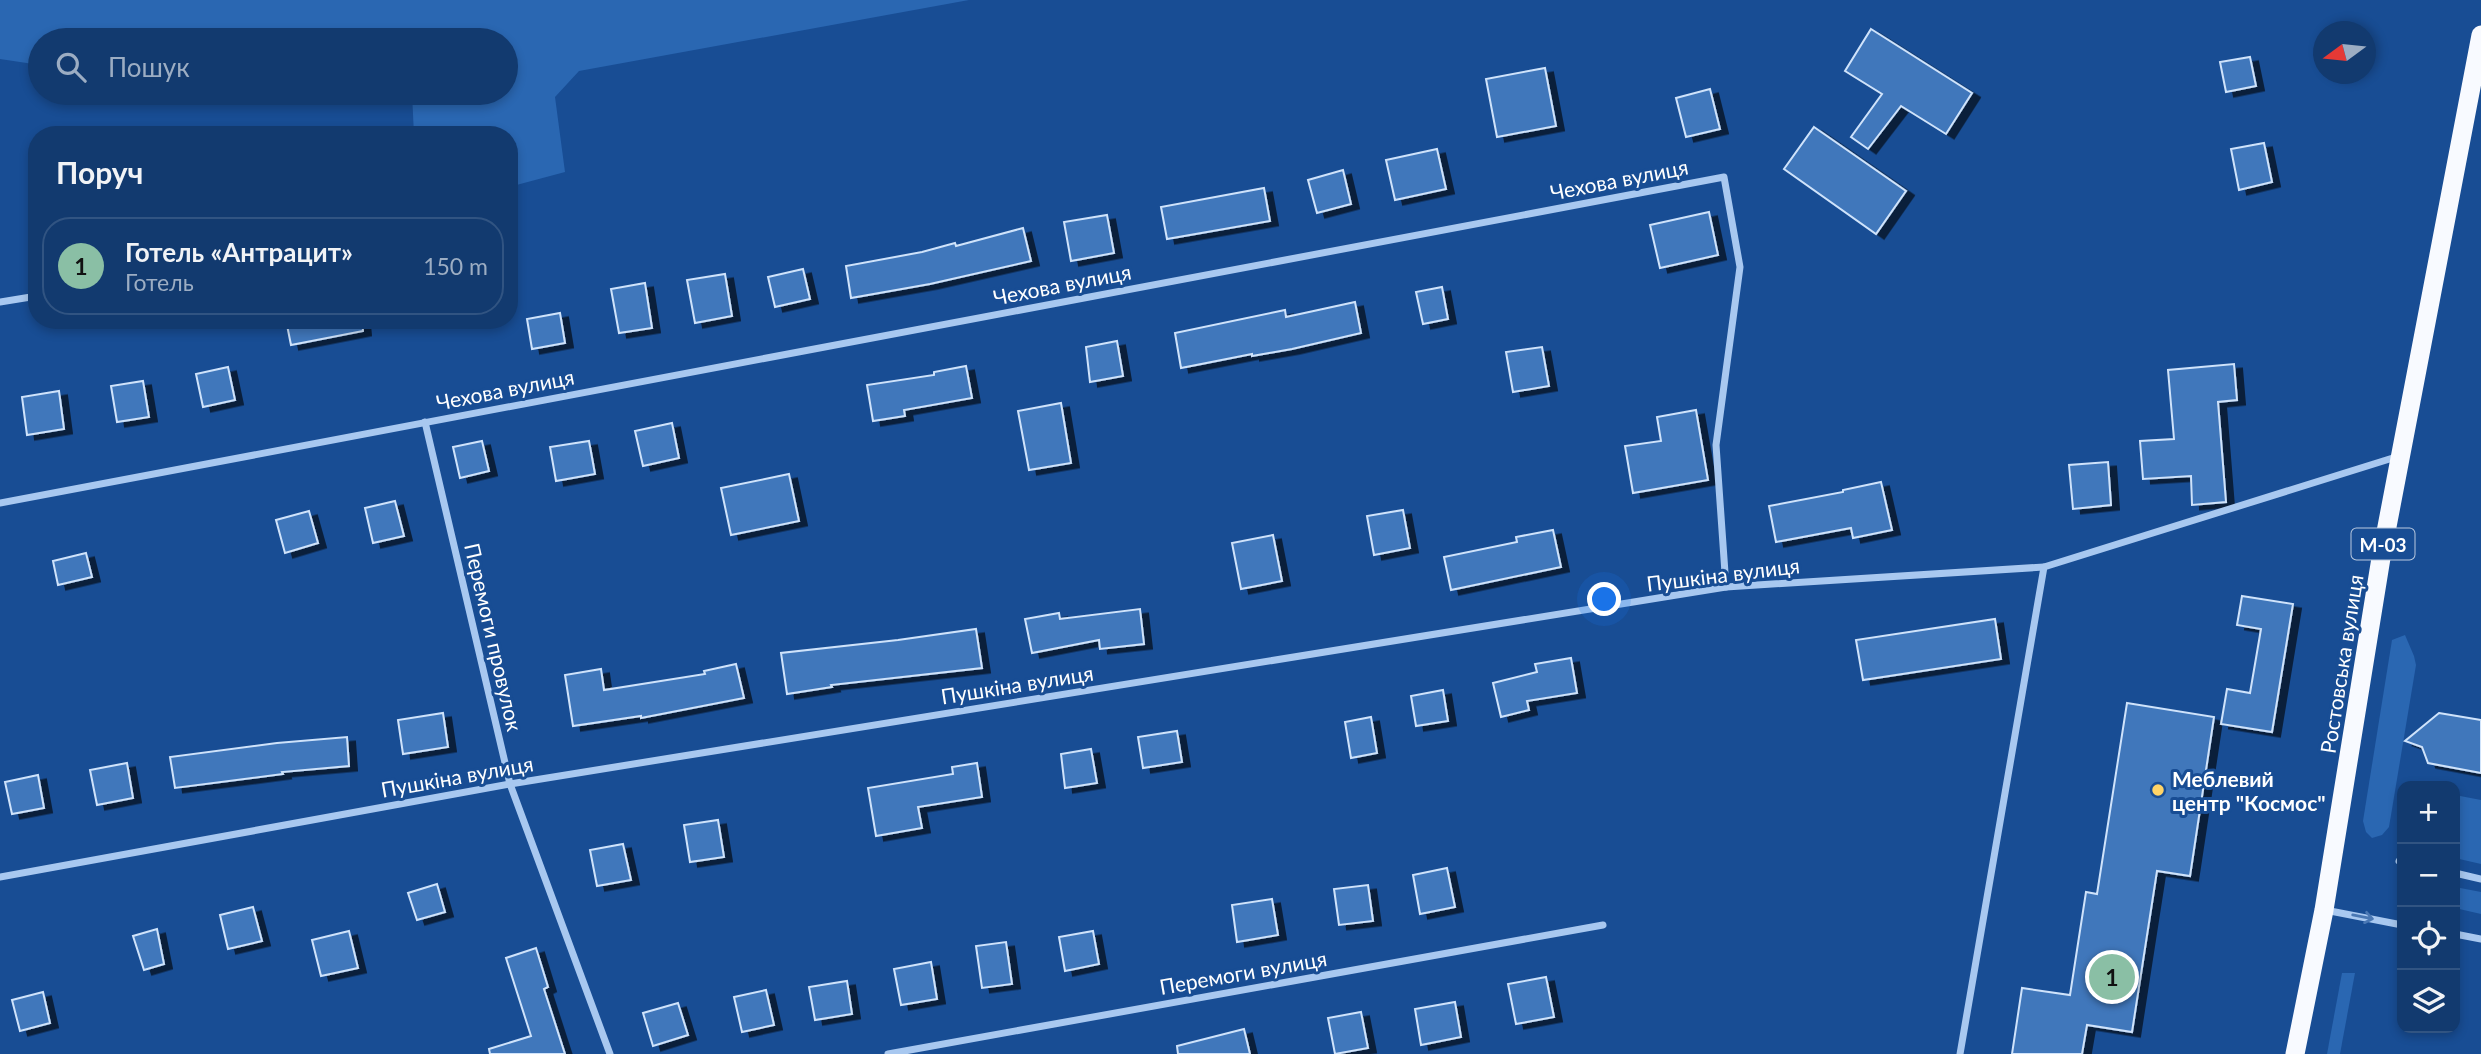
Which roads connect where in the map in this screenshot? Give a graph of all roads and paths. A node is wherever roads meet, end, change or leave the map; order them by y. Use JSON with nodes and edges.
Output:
{"nodes":[{"id":1,"x":2481,"y":35,"type":"edge"},
{"id":2,"x":28,"y":297,"type":"edge"},
{"id":3,"x":0,"y":302,"type":"edge"},
{"id":4,"x":425,"y":422,"type":"junction"},
{"id":5,"x":2400,"y":455,"type":"junction"},
{"id":6,"x":0,"y":503,"type":"edge"},
{"id":7,"x":2044,"y":567,"type":"junction"},
{"id":8,"x":1726,"y":587,"type":"junction"},
{"id":9,"x":510,"y":784,"type":"junction"},
{"id":10,"x":2460,"y":874,"type":"edge"},
{"id":11,"x":0,"y":877,"type":"edge"},
{"id":12,"x":2481,"y":879,"type":"edge"},
{"id":13,"x":2324,"y":910,"type":"junction"},
{"id":14,"x":2397,"y":924,"type":"edge"},
{"id":15,"x":1603,"y":925,"type":"dead end"},
{"id":16,"x":2460,"y":935,"type":"edge"},
{"id":17,"x":2481,"y":939,"type":"edge"},
{"id":18,"x":610,"y":1054,"type":"edge"},
{"id":19,"x":888,"y":1054,"type":"edge"},
{"id":20,"x":1960,"y":1054,"type":"edge"},
{"id":21,"x":2295,"y":1054,"type":"edge"}],
"edges":[{"from":1,"to":5,"type":"highway","name":"Ростовська вулиця","number":"М-03"},
{"from":2,"to":3,"type":"street"},
{"from":4,"to":6,"type":"street","name":"Чехова вулиця"},
{"from":4,"to":8,"type":"street","name":"Чехова вулиця"},
{"from":4,"to":9,"type":"street","name":"Перемоги провулок"},
{"from":5,"to":7,"type":"street","name":"Пушкіна вулиця"},
{"from":5,"to":13,"type":"highway","name":"Ростовська вулиця","number":"М-03"},
{"from":7,"to":8,"type":"street","name":"Пушкіна вулиця"},
{"from":7,"to":20,"type":"street"},
{"from":8,"to":9,"type":"street","name":"Пушкіна вулиця"},
{"from":9,"to":11,"type":"street","name":"Пушкіна вулиця"},
{"from":9,"to":18,"type":"street","name":"Перемоги провулок"},
{"from":10,"to":12,"type":"street"},
{"from":13,"to":14,"type":"street","one_way":true},
{"from":13,"to":21,"type":"highway","name":"Ростовська вулиця","number":"М-03"},
{"from":15,"to":19,"type":"street","name":"Перемоги вулиця"},
{"from":16,"to":17,"type":"street"}]}
